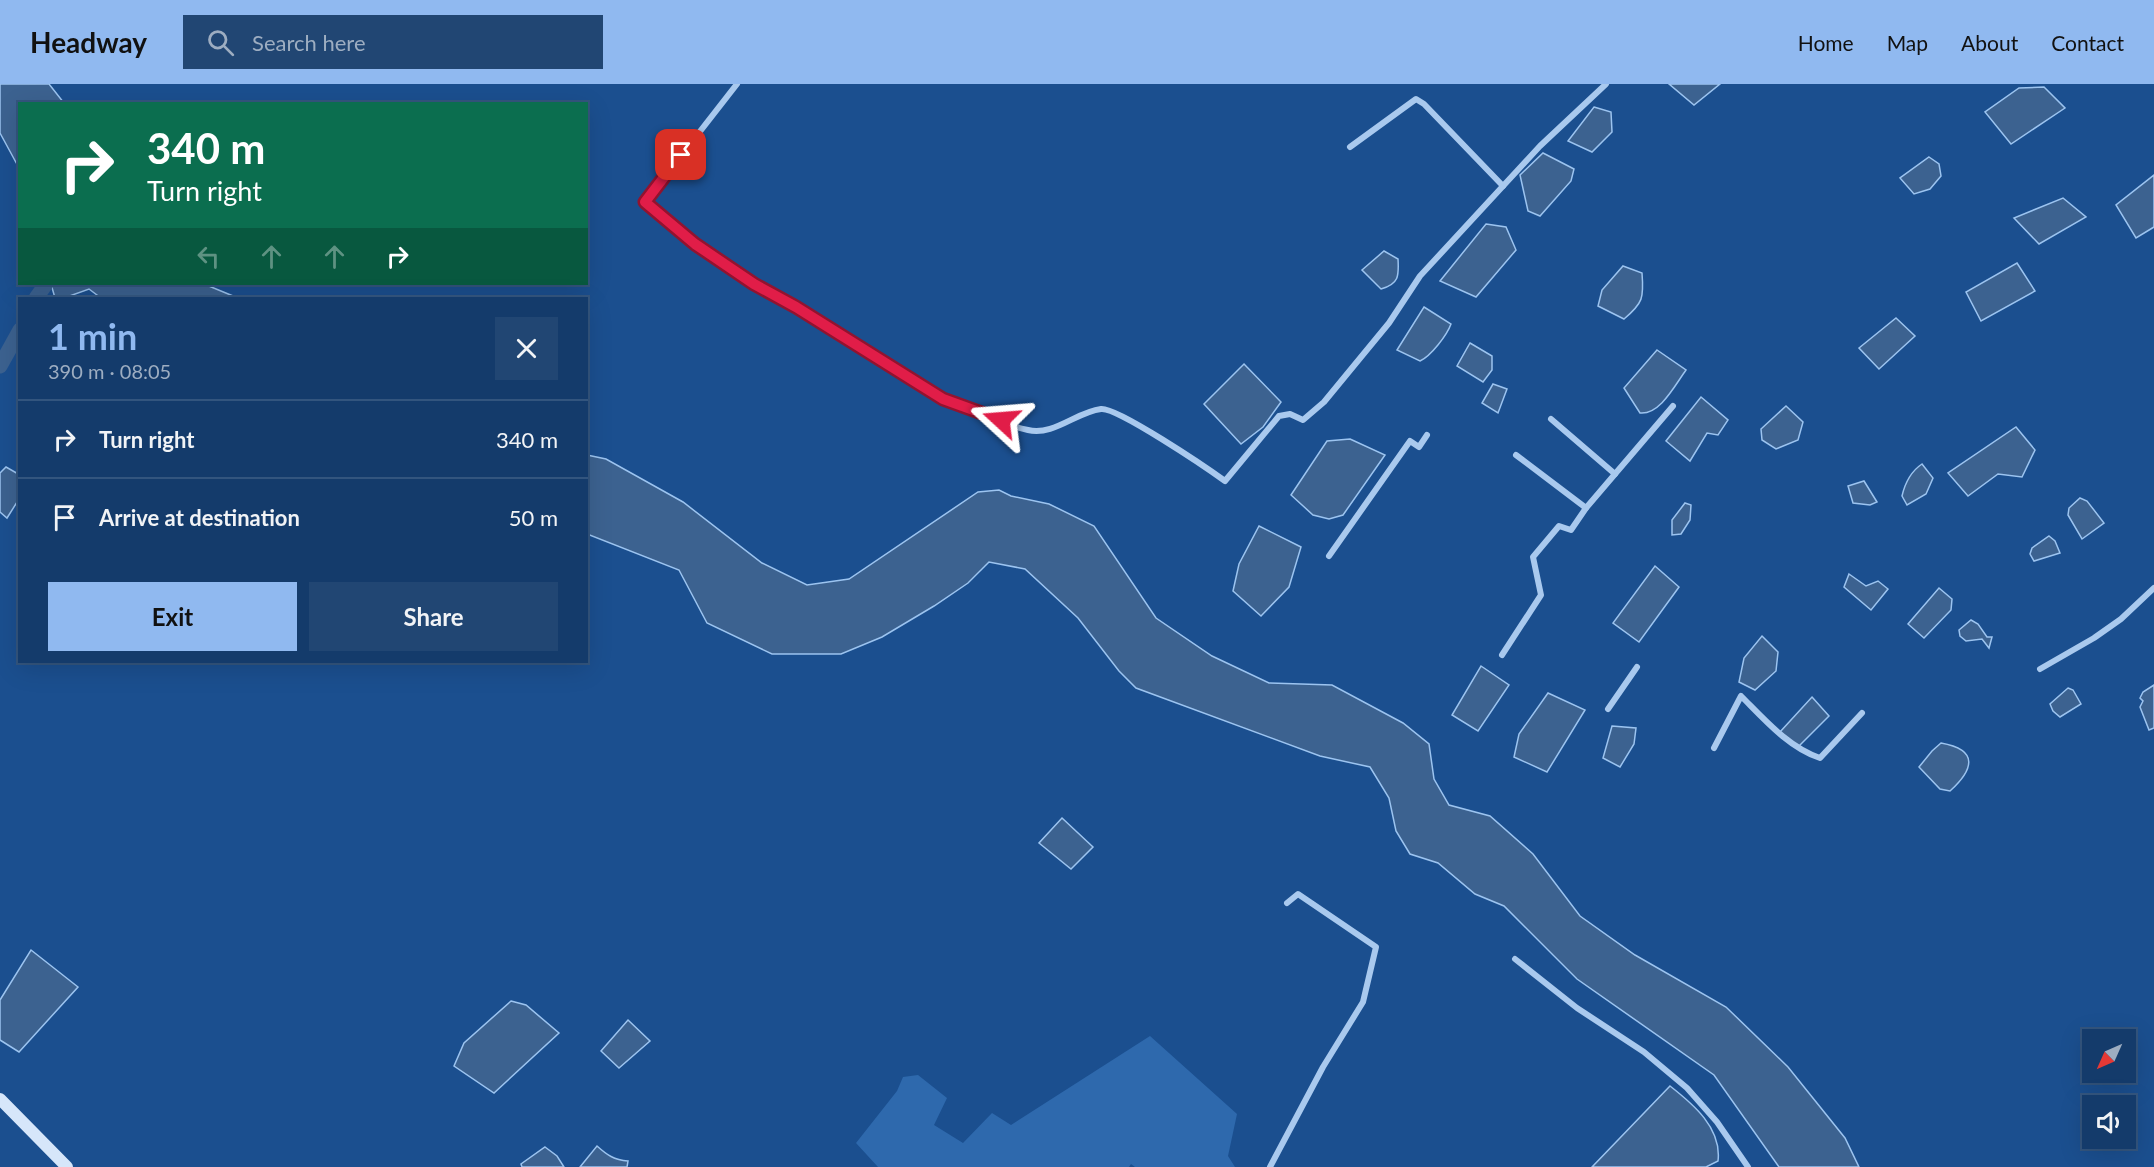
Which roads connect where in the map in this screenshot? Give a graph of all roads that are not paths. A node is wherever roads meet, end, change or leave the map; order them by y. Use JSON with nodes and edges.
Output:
{"nodes":[{"id":1,"x":737,"y":84,"type":"edge"},
{"id":2,"x":1606,"y":84,"type":"edge"},
{"id":3,"x":1350,"y":147,"type":"dead end"},
{"id":4,"x":1503,"y":186,"type":"junction"},
{"id":5,"x":1673,"y":406,"type":"dead end"},
{"id":6,"x":1551,"y":419,"type":"dead end"},
{"id":7,"x":1427,"y":435,"type":"dead end"},
{"id":8,"x":1516,"y":455,"type":"dead end"},
{"id":9,"x":1615,"y":474,"type":"junction"},
{"id":10,"x":1586,"y":508,"type":"junction"},
{"id":11,"x":1329,"y":556,"type":"dead end"},
{"id":12,"x":2154,"y":588,"type":"edge"},
{"id":13,"x":1502,"y":655,"type":"dead end"},
{"id":14,"x":1637,"y":667,"type":"dead end"},
{"id":15,"x":2040,"y":669,"type":"dead end"},
{"id":16,"x":1608,"y":709,"type":"dead end"},
{"id":17,"x":1862,"y":713,"type":"dead end"},
{"id":18,"x":1714,"y":748,"type":"dead end"},
{"id":19,"x":1287,"y":903,"type":"dead end"},
{"id":20,"x":1515,"y":959,"type":"dead end"},
{"id":21,"x":0,"y":1099,"type":"edge"},
{"id":22,"x":67,"y":1167,"type":"edge"},
{"id":23,"x":1270,"y":1167,"type":"edge"},
{"id":24,"x":1748,"y":1167,"type":"edge"}],
"edges":[{"from":1,"to":4,"type":"street"},
{"from":2,"to":4,"type":"street"},
{"from":3,"to":4,"type":"street"},
{"from":5,"to":9,"type":"street"},
{"from":6,"to":9,"type":"street"},
{"from":7,"to":11,"type":"street"},
{"from":8,"to":10,"type":"street"},
{"from":9,"to":10,"type":"street"},
{"from":10,"to":13,"type":"street"},
{"from":12,"to":15,"type":"street"},
{"from":14,"to":16,"type":"street"},
{"from":17,"to":18,"type":"street"},
{"from":19,"to":23,"type":"street"},
{"from":20,"to":24,"type":"street"},
{"from":21,"to":22,"type":"main road"}]}
